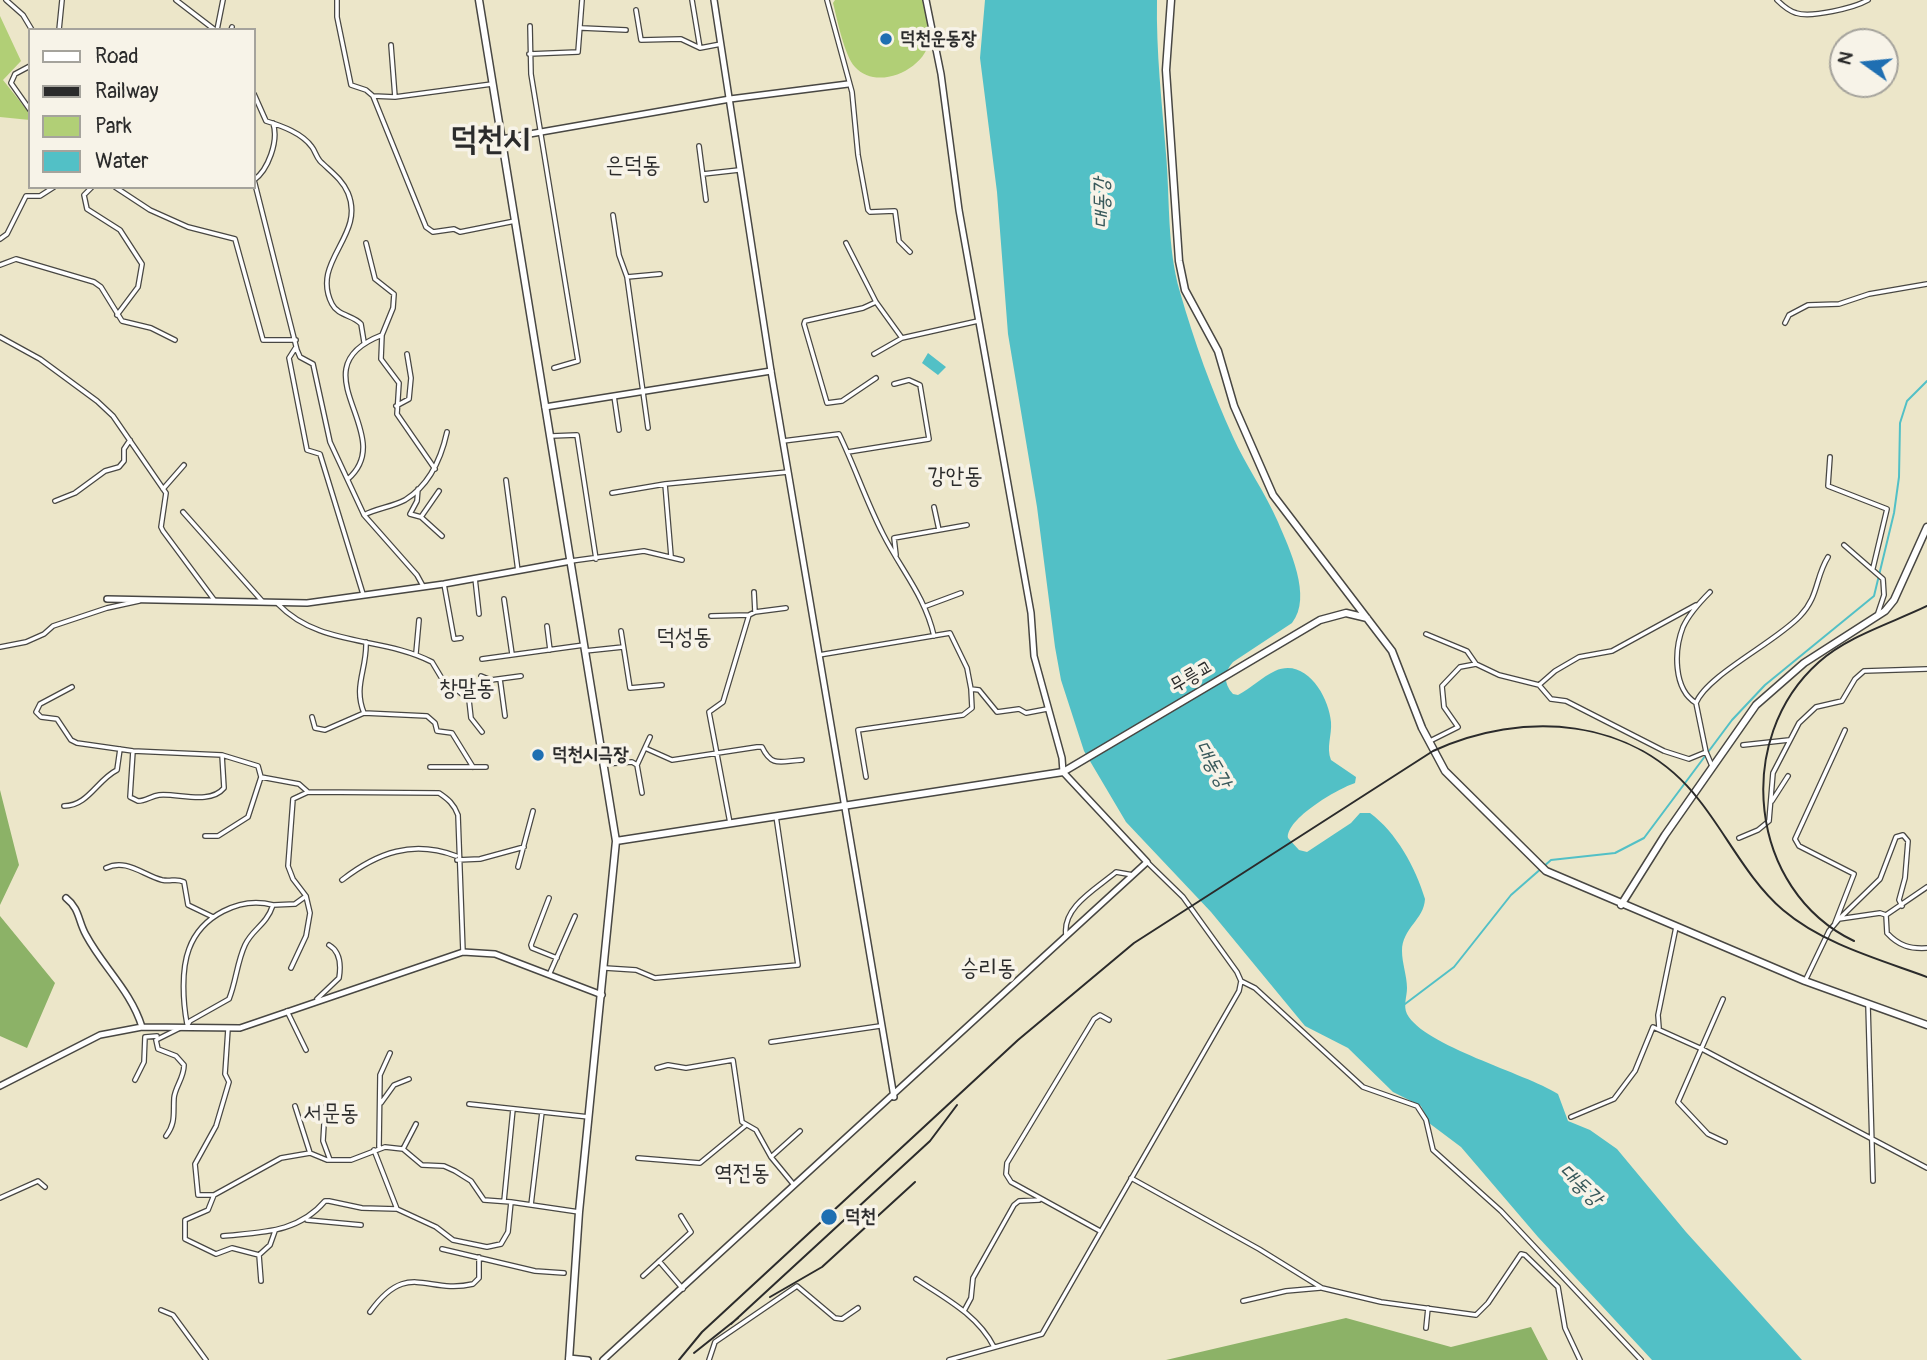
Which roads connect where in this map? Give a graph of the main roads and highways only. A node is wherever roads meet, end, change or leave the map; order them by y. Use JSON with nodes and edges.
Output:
{"nodes":[{"id":1,"x":479,"y":0,"type":"edge"},
{"id":2,"x":714,"y":0,"type":"edge"},
{"id":3,"x":926,"y":0,"type":"edge"},
{"id":4,"x":1171,"y":0,"type":"edge"},
{"id":5,"x":848,"y":84,"type":"road end"},
{"id":6,"x":730,"y":99,"type":"junction"},
{"id":7,"x":501,"y":139,"type":"junction"},
{"id":8,"x":771,"y":371,"type":"junction"},
{"id":9,"x":545,"y":407,"type":"junction"},
{"id":10,"x":1927,"y":527,"type":"edge"},
{"id":11,"x":571,"y":561,"type":"junction"},
{"id":12,"x":107,"y":599,"type":"dead end"},
{"id":13,"x":1369,"y":619,"type":"junction"},
{"id":14,"x":1063,"y":772,"type":"junction"},
{"id":15,"x":844,"y":806,"type":"junction"},
{"id":16,"x":616,"y":841,"type":"junction"},
{"id":17,"x":66,"y":898,"type":"dead end"},
{"id":18,"x":1621,"y":905,"type":"junction"},
{"id":19,"x":602,"y":995,"type":"junction"},
{"id":20,"x":1927,"y":1025,"type":"edge"},
{"id":21,"x":142,"y":1027,"type":"junction"},
{"id":22,"x":0,"y":1086,"type":"edge"},
{"id":23,"x":894,"y":1097,"type":"junction"},
{"id":24,"x":569,"y":1359,"type":"edge"},
{"id":25,"x":589,"y":1360,"type":"edge"},
{"id":26,"x":603,"y":1360,"type":"edge"}],
"edges":[{"from":1,"to":7,"type":"main road"},
{"from":2,"to":6,"type":"main road"},
{"from":3,"to":14,"type":"main road"},
{"from":4,"to":13,"type":"main road"},
{"from":5,"to":6,"type":"main road"},
{"from":6,"to":7,"type":"main road"},
{"from":6,"to":8,"type":"main road"},
{"from":7,"to":9,"type":"main road"},
{"from":8,"to":9,"type":"main road"},
{"from":8,"to":15,"type":"main road"},
{"from":9,"to":11,"type":"main road"},
{"from":10,"to":18,"type":"main road"},
{"from":11,"to":12,"type":"main road"},
{"from":11,"to":16,"type":"main road"},
{"from":13,"to":14,"type":"main road","name":"무릉교"},
{"from":13,"to":18,"type":"main road"},
{"from":14,"to":15,"type":"main road"},
{"from":14,"to":23,"type":"main road"},
{"from":15,"to":16,"type":"main road"},
{"from":15,"to":23,"type":"main road"},
{"from":16,"to":19,"type":"main road"},
{"from":17,"to":21,"type":"main road"},
{"from":18,"to":20,"type":"main road"},
{"from":19,"to":21,"type":"main road"},
{"from":19,"to":24,"type":"main road"},
{"from":21,"to":22,"type":"main road"},
{"from":23,"to":26,"type":"main road"},
{"from":24,"to":25,"type":"main road"}]}
